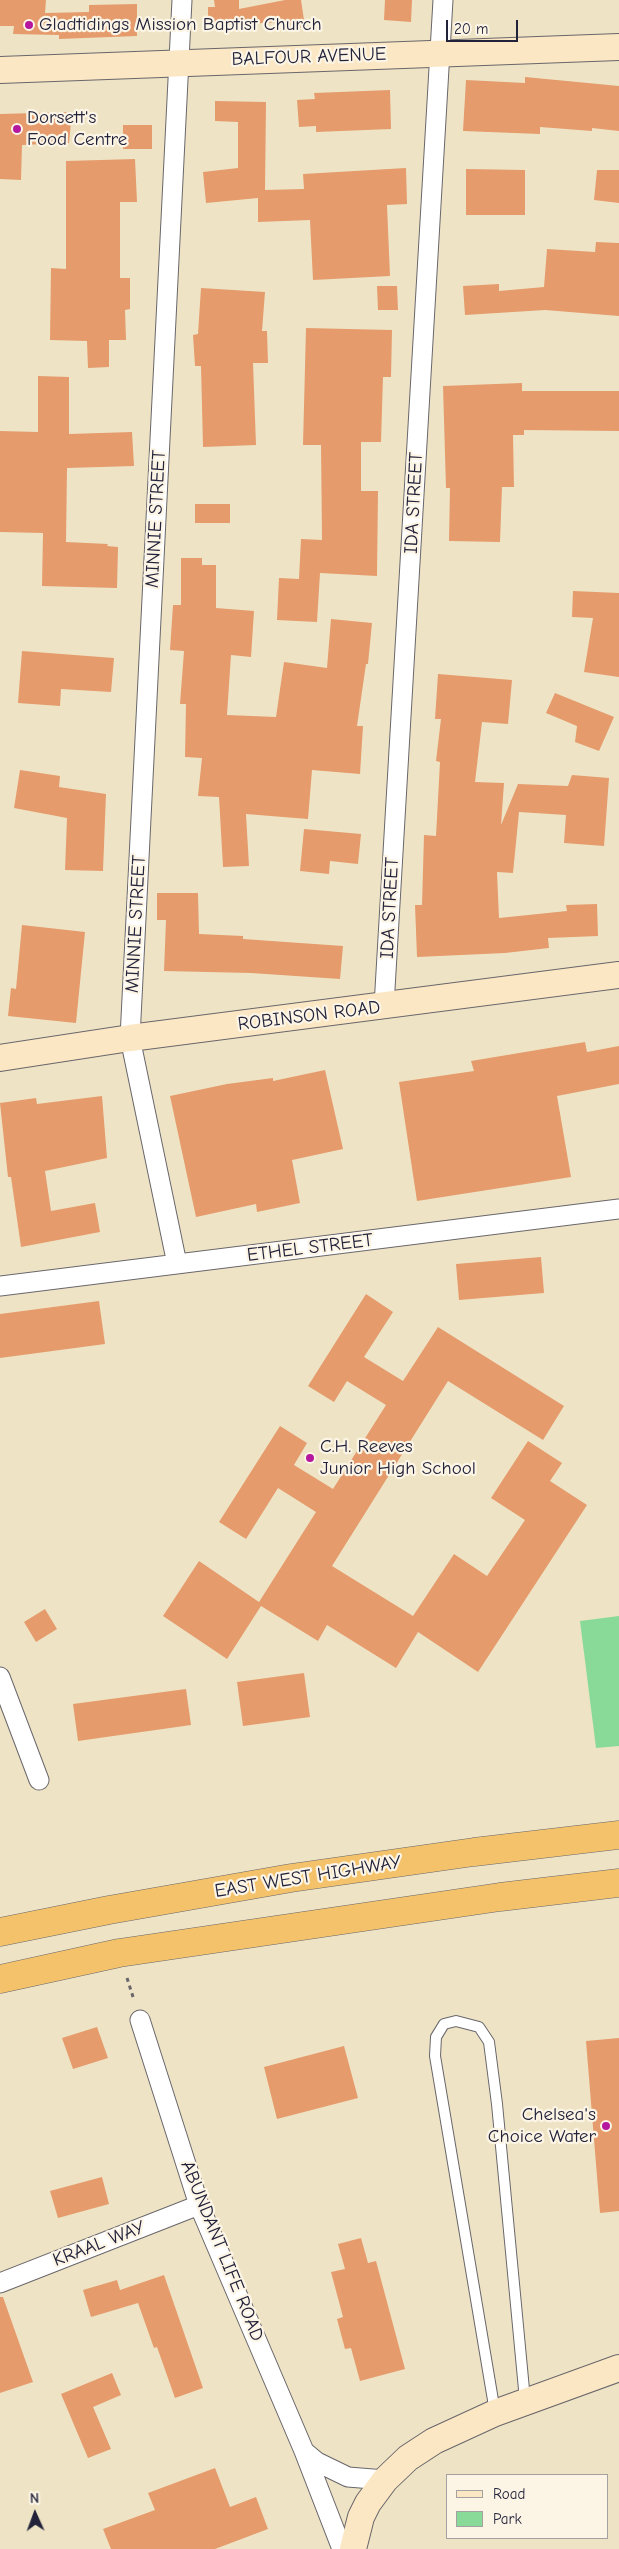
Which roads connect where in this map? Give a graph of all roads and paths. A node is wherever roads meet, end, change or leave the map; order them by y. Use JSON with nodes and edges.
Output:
{"nodes":[{"id":1,"x":182,"y":0,"type":"edge"},
{"id":2,"x":443,"y":0,"type":"edge"},
{"id":3,"x":619,"y":47,"type":"edge"},
{"id":4,"x":441,"y":52,"type":"junction"},
{"id":5,"x":179,"y":62,"type":"junction"},
{"id":6,"x":0,"y":70,"type":"edge"},
{"id":7,"x":619,"y":974,"type":"edge"},
{"id":8,"x":384,"y":1006,"type":"junction"},
{"id":9,"x":130,"y":1038,"type":"junction"},
{"id":10,"x":0,"y":1058,"type":"edge"},
{"id":11,"x":619,"y":1209,"type":"edge"},
{"id":12,"x":177,"y":1264,"type":"junction"},
{"id":13,"x":0,"y":1286,"type":"edge"},
{"id":14,"x":0,"y":1676,"type":"edge"},
{"id":15,"x":39,"y":1780,"type":"dead end"},
{"id":16,"x":619,"y":1835,"type":"edge"},
{"id":17,"x":619,"y":1883,"type":"edge"},
{"id":18,"x":0,"y":1932,"type":"edge"},
{"id":19,"x":120,"y":1953,"type":"junction"},
{"id":20,"x":0,"y":1979,"type":"edge"},
{"id":21,"x":140,"y":2020,"type":"joint"},
{"id":22,"x":199,"y":2205,"type":"junction"},
{"id":23,"x":0,"y":2283,"type":"edge"},
{"id":24,"x":619,"y":2368,"type":"edge"},
{"id":25,"x":525,"y":2403,"type":"junction"},
{"id":26,"x":495,"y":2414,"type":"junction"},
{"id":27,"x":304,"y":2451,"type":"junction"},
{"id":28,"x":385,"y":2480,"type":"junction"},
{"id":29,"x":342,"y":2549,"type":"edge"},
{"id":30,"x":353,"y":2549,"type":"edge"}],
"edges":[{"from":1,"to":5,"type":"street","name":"MINNIE STREET"},
{"from":2,"to":4,"type":"street","name":"IDA STREET"},
{"from":3,"to":4,"type":"street","name":"BALFOUR AVENUE"},
{"from":4,"to":5,"type":"street","name":"BALFOUR AVENUE"},
{"from":4,"to":8,"type":"street","name":"IDA STREET"},
{"from":5,"to":6,"type":"street","name":"BALFOUR AVENUE"},
{"from":5,"to":9,"type":"street","name":"MINNIE STREET"},
{"from":7,"to":8,"type":"street","name":"ROBINSON ROAD"},
{"from":8,"to":9,"type":"street","name":"ROBINSON ROAD"},
{"from":9,"to":10,"type":"street","name":"ROBINSON ROAD"},
{"from":9,"to":12,"type":"street","name":"MINNIE STREET"},
{"from":11,"to":12,"type":"street","name":"ETHEL STREET"},
{"from":12,"to":13,"type":"street","name":"ETHEL STREET"},
{"from":14,"to":15,"type":"street"},
{"from":16,"to":18,"type":"highway","name":"EAST WEST HIGHWAY"},
{"from":17,"to":19,"type":"highway"},
{"from":19,"to":20,"type":"highway"},
{"from":19,"to":21,"type":"path"},
{"from":21,"to":22,"type":"street","name":"ABUNDANT LIFE ROAD"},
{"from":22,"to":23,"type":"street","name":"KRAAL WAY"},
{"from":22,"to":27,"type":"street","name":"ABUNDANT LIFE ROAD"},
{"from":24,"to":25,"type":"street"},
{"from":25,"to":26,"type":"street"},
{"from":25,"to":26,"type":"lane"},
{"from":26,"to":28,"type":"street"},
{"from":27,"to":28,"type":"street"},
{"from":27,"to":29,"type":"street","name":"ABUNDANT LIFE ROAD"},
{"from":28,"to":30,"type":"street"}]}
